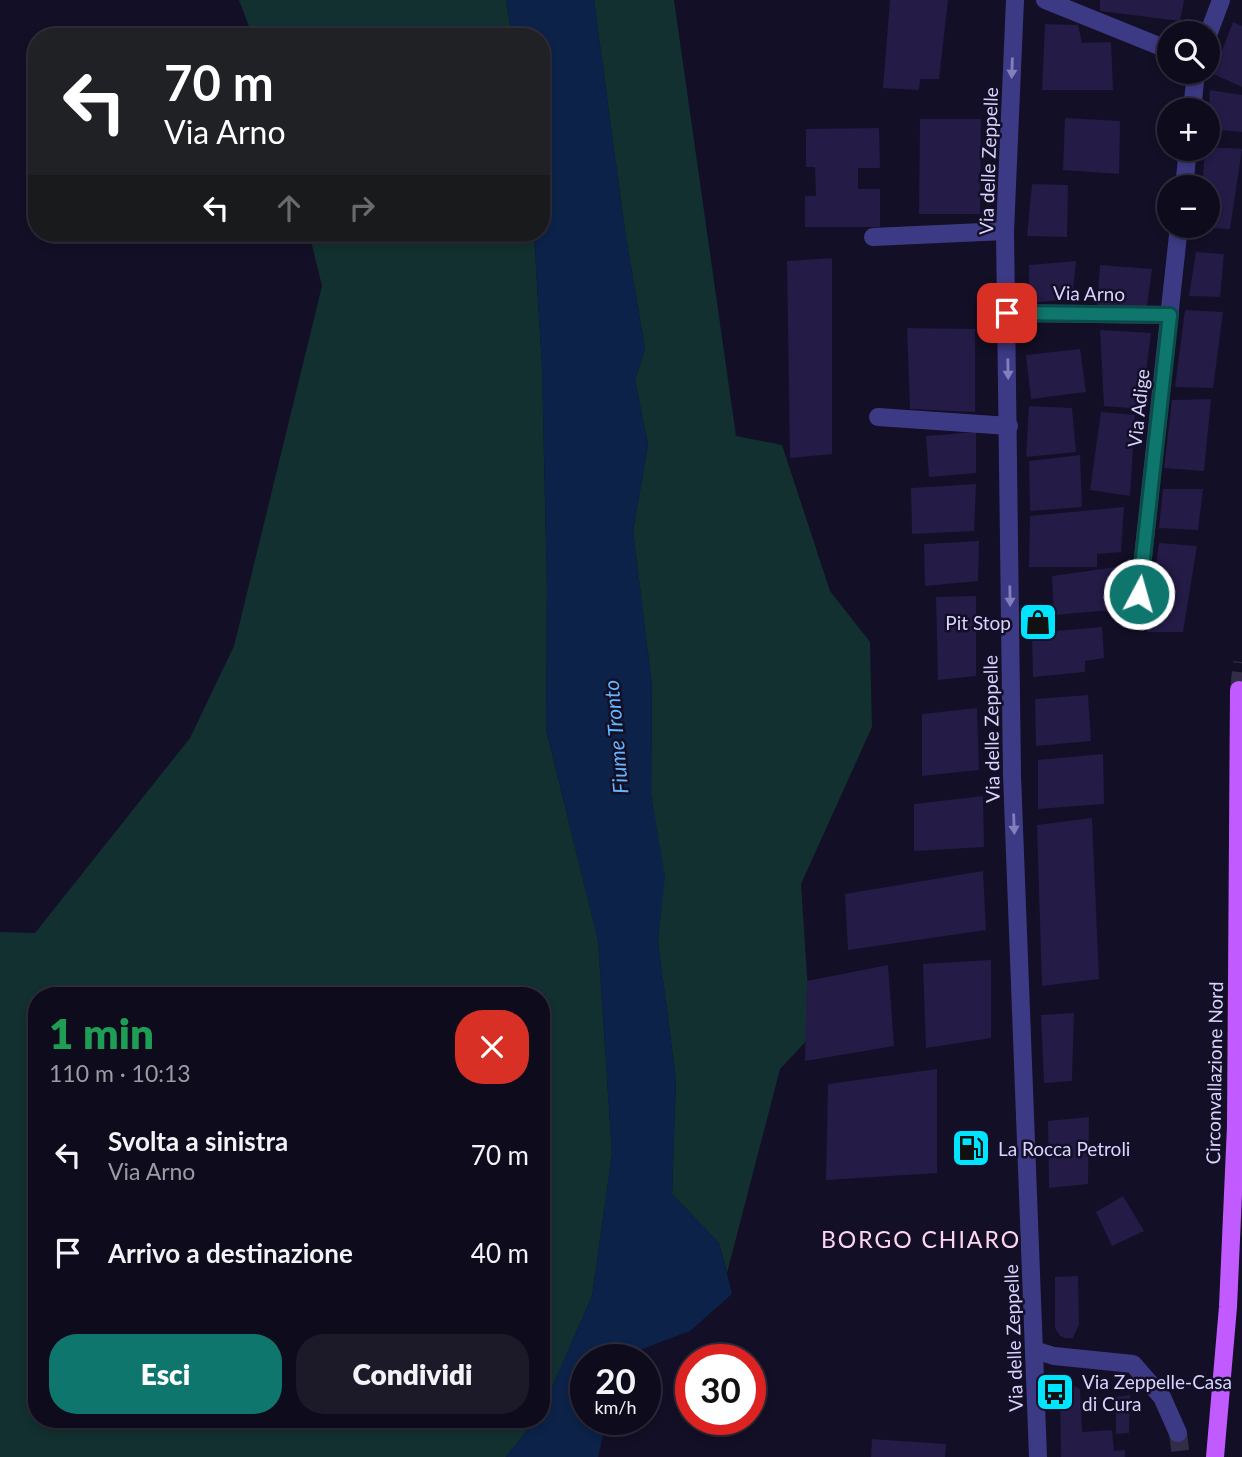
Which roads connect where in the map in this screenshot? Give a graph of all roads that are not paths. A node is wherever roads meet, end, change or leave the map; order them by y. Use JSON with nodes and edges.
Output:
{"nodes":[{"id":1,"x":1015,"y":0,"type":"edge"},
{"id":2,"x":1045,"y":0,"type":"edge"},
{"id":3,"x":1221,"y":0,"type":"edge"},
{"id":4,"x":1213,"y":21,"type":"edge"},
{"id":5,"x":1157,"y":46,"type":"edge"},
{"id":6,"x":1005,"y":231,"type":"junction"},
{"id":7,"x":873,"y":236,"type":"dead end"},
{"id":8,"x":1179,"y":238,"type":"edge"},
{"id":9,"x":1007,"y":313,"type":"junction"},
{"id":10,"x":1170,"y":315,"type":"junction"},
{"id":11,"x":878,"y":417,"type":"dead end"},
{"id":12,"x":1009,"y":426,"type":"junction"},
{"id":13,"x":1139,"y":594,"type":"dead end"},
{"id":14,"x":1239,"y":690,"type":"dead end"},
{"id":15,"x":1034,"y":1350,"type":"junction"},
{"id":16,"x":1178,"y":1433,"type":"tunnel mouth"},
{"id":17,"x":1038,"y":1457,"type":"edge"},
{"id":18,"x":1215,"y":1457,"type":"edge"}],
"edges":[{"from":1,"to":6,"type":"street","name":"Via delle Zeppelle","one_way":true},
{"from":2,"to":5,"type":"street"},
{"from":3,"to":4,"type":"street"},
{"from":6,"to":7,"type":"street"},
{"from":6,"to":9,"type":"street","name":"Via delle Zeppelle"},
{"from":8,"to":10,"type":"street","name":"Via Adige"},
{"from":9,"to":10,"type":"street","name":"Via Arno"},
{"from":9,"to":12,"type":"street","name":"Via delle Zeppelle","one_way":true},
{"from":10,"to":13,"type":"street","name":"Via Adige"},
{"from":11,"to":12,"type":"street"},
{"from":12,"to":15,"type":"street","name":"Via delle Zeppelle","one_way":true},
{"from":14,"to":18,"type":"main road","name":"Circonvallazione Nord"},
{"from":15,"to":16,"type":"street"},
{"from":15,"to":17,"type":"street","name":"Via delle Zeppelle"}]}
